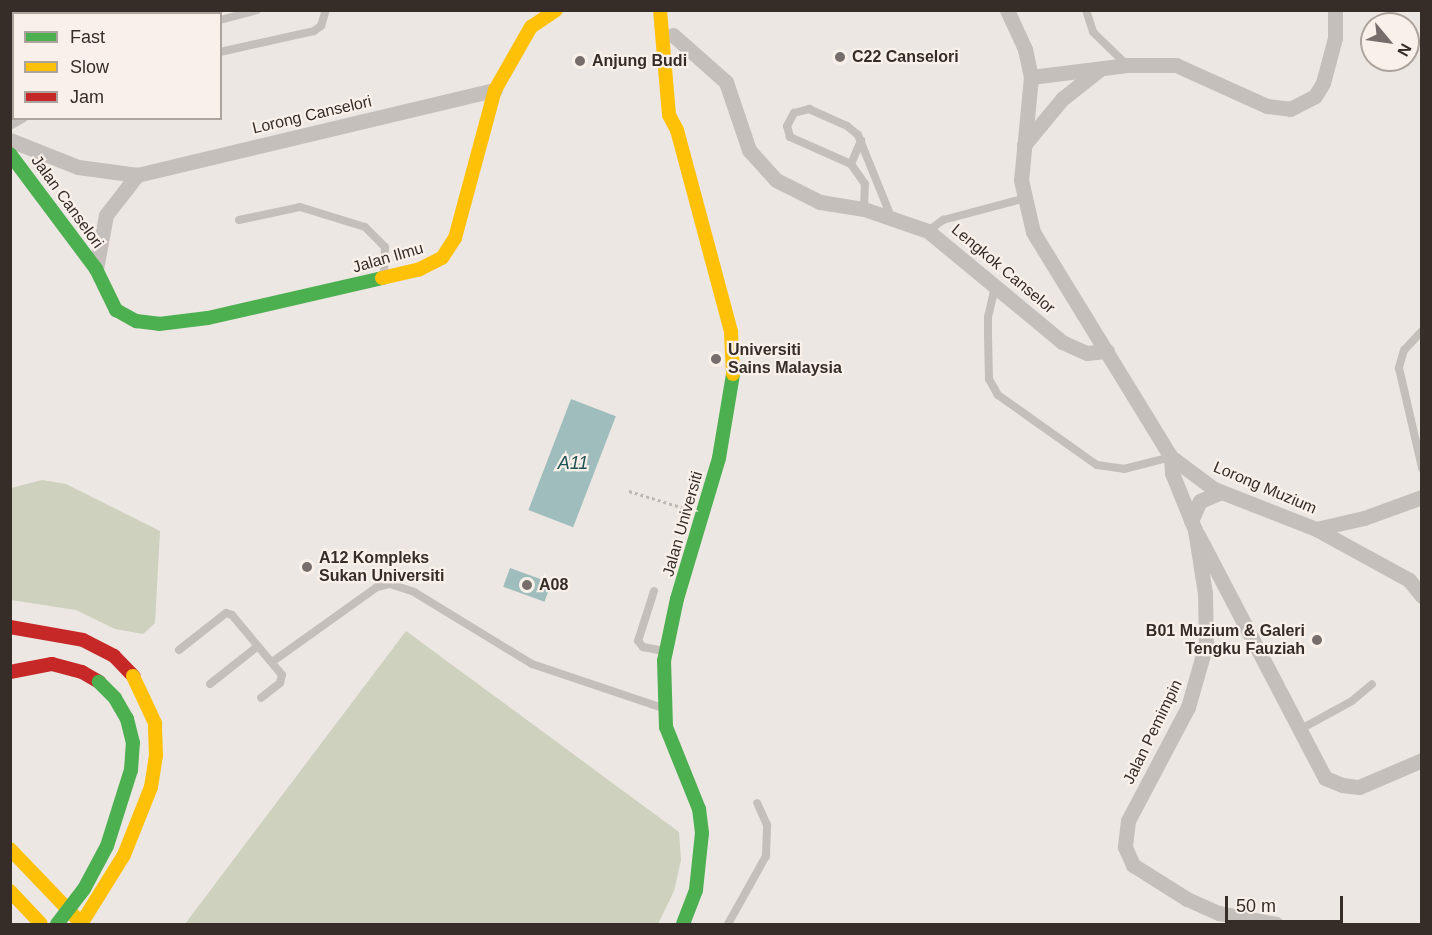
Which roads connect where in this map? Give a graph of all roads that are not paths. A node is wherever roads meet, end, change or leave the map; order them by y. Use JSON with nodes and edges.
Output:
{"nodes":[{"id":1,"x":257,"y":10,"type":"edge"},
{"id":2,"x":326,"y":10,"type":"edge"},
{"id":3,"x":556,"y":10,"type":"edge"},
{"id":4,"x":660,"y":10,"type":"edge"},
{"id":5,"x":672,"y":10,"type":"edge"},
{"id":6,"x":1007,"y":10,"type":"edge"},
{"id":7,"x":1086,"y":10,"type":"edge"},
{"id":8,"x":1335,"y":10,"type":"edge"},
{"id":9,"x":222,"y":19,"type":"edge"},
{"id":10,"x":673,"y":34,"type":"junction"},
{"id":11,"x":222,"y":52,"type":"edge"},
{"id":12,"x":1127,"y":65,"type":"junction"},
{"id":13,"x":1101,"y":69,"type":"junction"},
{"id":14,"x":1031,"y":77,"type":"junction"},
{"id":15,"x":495,"y":90,"type":"junction"},
{"id":16,"x":676,"y":130,"type":"junction"},
{"id":17,"x":10,"y":140,"type":"edge"},
{"id":18,"x":861,"y":140,"type":"junction"},
{"id":19,"x":1024,"y":145,"type":"junction"},
{"id":20,"x":10,"y":154,"type":"edge"},
{"id":21,"x":851,"y":164,"type":"junction"},
{"id":22,"x":137,"y":175,"type":"junction"},
{"id":23,"x":1022,"y":199,"type":"junction"},
{"id":24,"x":864,"y":209,"type":"junction"},
{"id":25,"x":892,"y":219,"type":"junction"},
{"id":26,"x":239,"y":220,"type":"dead end"},
{"id":27,"x":928,"y":231,"type":"junction"},
{"id":28,"x":96,"y":270,"type":"junction"},
{"id":29,"x":383,"y":278,"type":"junction"},
{"id":30,"x":995,"y":287,"type":"junction"},
{"id":31,"x":1422,"y":331,"type":"edge"},
{"id":32,"x":1107,"y":351,"type":"junction"},
{"id":33,"x":1171,"y":457,"type":"junction"},
{"id":34,"x":1422,"y":468,"type":"edge"},
{"id":35,"x":1221,"y":492,"type":"junction"},
{"id":36,"x":1422,"y":497,"type":"edge"},
{"id":37,"x":1193,"y":525,"type":"junction"},
{"id":38,"x":1316,"y":529,"type":"junction"},
{"id":39,"x":654,"y":591,"type":"dead end"},
{"id":40,"x":1422,"y":596,"type":"edge"},
{"id":41,"x":10,"y":627,"type":"edge"},
{"id":42,"x":258,"y":645,"type":"junction"},
{"id":43,"x":179,"y":650,"type":"dead end"},
{"id":44,"x":665,"y":652,"type":"junction"},
{"id":45,"x":272,"y":662,"type":"junction"},
{"id":46,"x":10,"y":672,"type":"edge"},
{"id":47,"x":210,"y":684,"type":"dead end"},
{"id":48,"x":1372,"y":684,"type":"dead end"},
{"id":49,"x":261,"y":698,"type":"dead end"},
{"id":50,"x":664,"y":708,"type":"junction"},
{"id":51,"x":1298,"y":731,"type":"junction"},
{"id":52,"x":1422,"y":760,"type":"edge"},
{"id":53,"x":757,"y":804,"type":"dead end"},
{"id":54,"x":10,"y":831,"type":"edge"},
{"id":55,"x":10,"y":849,"type":"edge"},
{"id":56,"x":10,"y":891,"type":"edge"},
{"id":57,"x":53,"y":894,"type":"junction"},
{"id":58,"x":41,"y":924,"type":"edge"},
{"id":59,"x":57,"y":924,"type":"edge"},
{"id":60,"x":82,"y":924,"type":"edge"},
{"id":61,"x":683,"y":924,"type":"edge"},
{"id":62,"x":728,"y":924,"type":"edge"},
{"id":63,"x":1276,"y":924,"type":"edge"}],
"edges":[{"from":1,"to":9,"type":"lane"},
{"from":2,"to":11,"type":"lane"},
{"from":3,"to":15,"type":"main road","name":"Jalan Ilmu"},
{"from":4,"to":16,"type":"main road","name":"Jalan Universiti"},
{"from":5,"to":10,"type":"main road","name":"Jalan Universiti"},
{"from":6,"to":14,"type":"street"},
{"from":7,"to":12,"type":"lane"},
{"from":8,"to":12,"type":"street"},
{"from":10,"to":16,"type":"main road","name":"Jalan Universiti"},
{"from":10,"to":24,"type":"street","name":"Lengkok Canselor"},
{"from":12,"to":13,"type":"street"},
{"from":13,"to":14,"type":"street"},
{"from":13,"to":19,"type":"street"},
{"from":14,"to":19,"type":"street"},
{"from":15,"to":22,"type":"street","name":"Lorong Canselori"},
{"from":15,"to":29,"type":"main road","name":"Jalan Ilmu"},
{"from":16,"to":44,"type":"main road","name":"Jalan Universiti"},
{"from":17,"to":22,"type":"street","name":"Lorong Canselori"},
{"from":18,"to":21,"type":"lane"},
{"from":18,"to":21,"type":"lane"},
{"from":18,"to":25,"type":"lane"},
{"from":19,"to":23,"type":"street"},
{"from":20,"to":28,"type":"main road","name":"Jalan Canselori"},
{"from":21,"to":24,"type":"lane"},
{"from":22,"to":28,"type":"street"},
{"from":23,"to":27,"type":"lane"},
{"from":23,"to":32,"type":"street"},
{"from":24,"to":25,"type":"street","name":"Lengkok Canselor"},
{"from":25,"to":27,"type":"street","name":"Lengkok Canselor"},
{"from":26,"to":29,"type":"lane"},
{"from":27,"to":30,"type":"street","name":"Lengkok Canselor"},
{"from":28,"to":29,"type":"main road","name":"Jalan Ilmu"},
{"from":30,"to":32,"type":"street","name":"Lengkok Canselor"},
{"from":30,"to":33,"type":"lane"},
{"from":31,"to":34,"type":"lane"},
{"from":32,"to":33,"type":"street"},
{"from":33,"to":35,"type":"street","name":"Lorong Muzium"},
{"from":33,"to":37,"type":"street","name":"Jalan Pemimpin"},
{"from":35,"to":37,"type":"street"},
{"from":35,"to":38,"type":"street","name":"Lorong Muzium"},
{"from":36,"to":38,"type":"street","name":"Lorong Muzium"},
{"from":37,"to":51,"type":"street"},
{"from":37,"to":63,"type":"street","name":"Jalan Pemimpin"},
{"from":38,"to":40,"type":"street"},
{"from":39,"to":44,"type":"lane"},
{"from":41,"to":60,"type":"main road","bridge":true},
{"from":42,"to":43,"type":"lane"},
{"from":42,"to":45,"type":"lane"},
{"from":42,"to":47,"type":"lane"},
{"from":44,"to":50,"type":"main road","name":"Jalan Universiti"},
{"from":45,"to":49,"type":"lane"},
{"from":45,"to":50,"type":"lane"},
{"from":46,"to":59,"type":"main road","bridge":true},
{"from":48,"to":51,"type":"lane"},
{"from":50,"to":61,"type":"main road","name":"Jalan Universiti"},
{"from":51,"to":52,"type":"street"},
{"from":53,"to":62,"type":"lane"},
{"from":54,"to":57,"type":"main road"},
{"from":55,"to":57,"type":"main road"},
{"from":56,"to":58,"type":"main road"},
{"from":57,"to":60,"type":"main road"}]}
